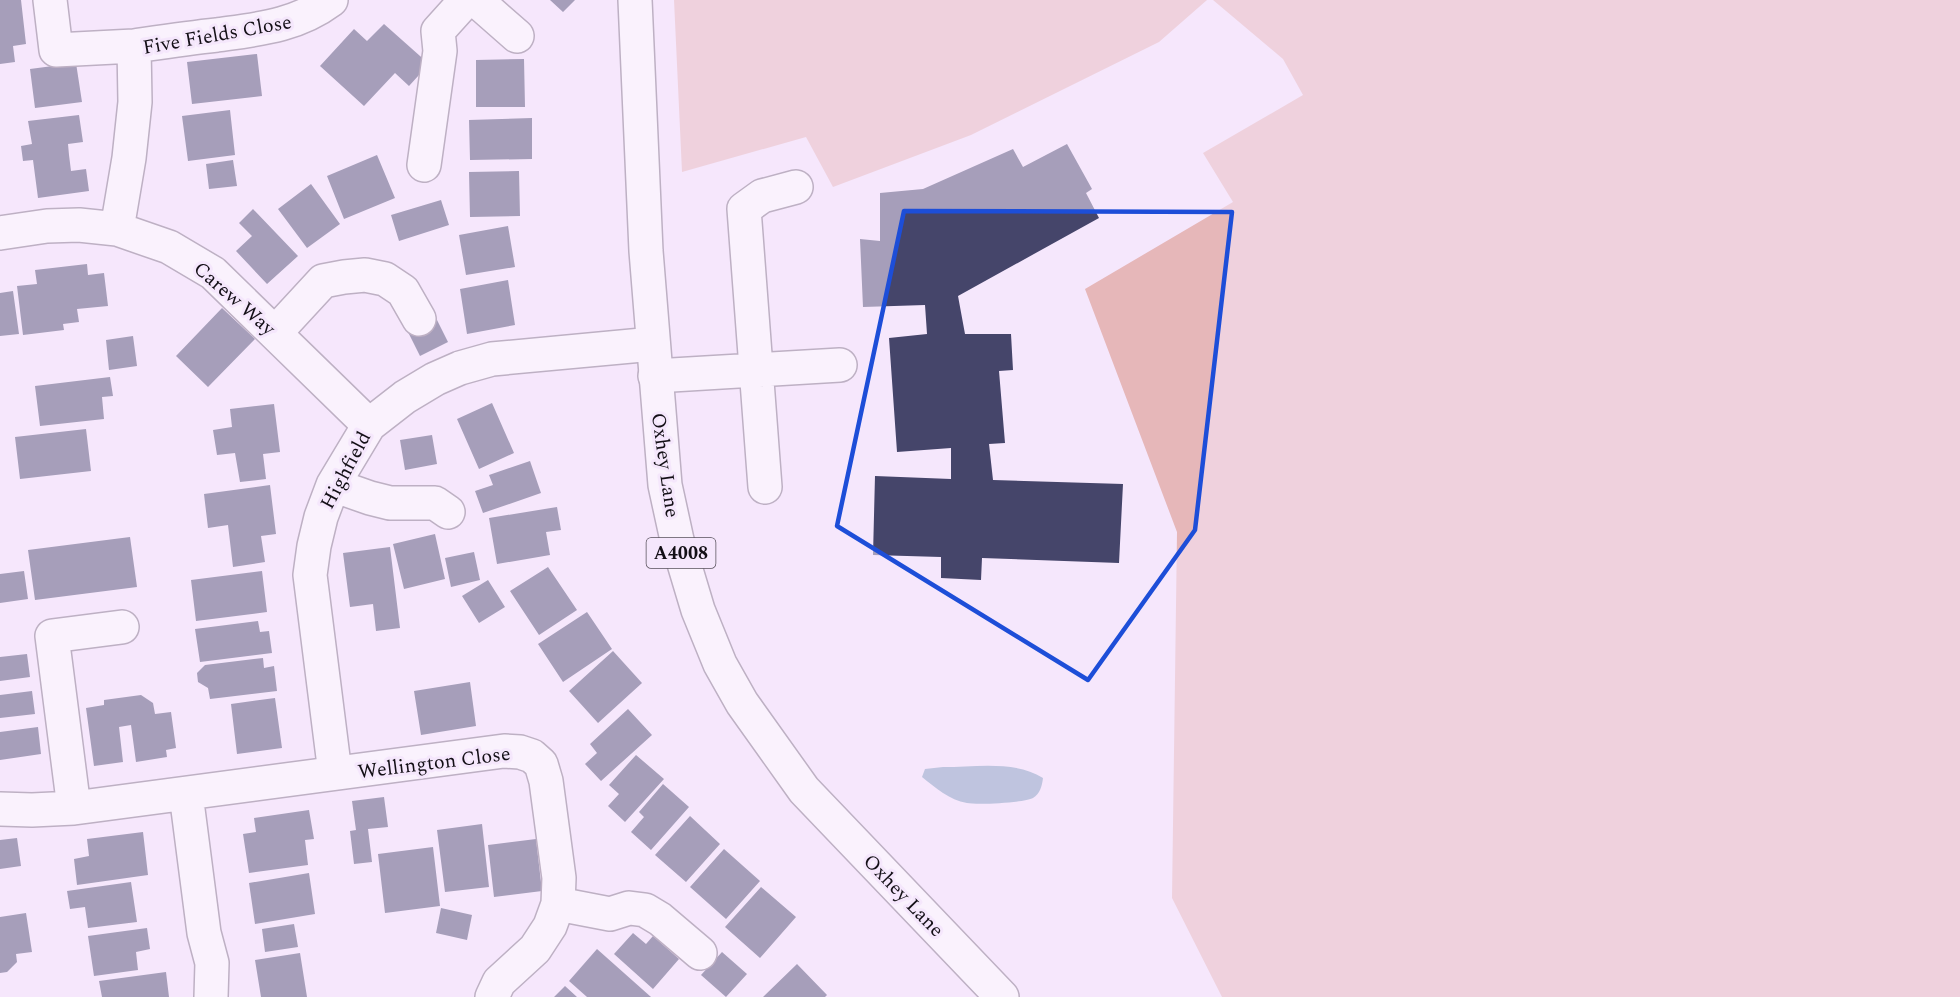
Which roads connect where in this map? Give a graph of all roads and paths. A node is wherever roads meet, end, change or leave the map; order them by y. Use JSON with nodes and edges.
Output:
{"nodes":[{"id":1,"x":50,"y":0,"type":"edge"},
{"id":2,"x":331,"y":0,"type":"edge"},
{"id":3,"x":466,"y":0,"type":"edge"},
{"id":4,"x":476,"y":0,"type":"edge"},
{"id":5,"x":635,"y":0,"type":"edge"},
{"id":6,"x":517,"y":36,"type":"dead end"},
{"id":7,"x":134,"y":46,"type":"junction"},
{"id":8,"x":424,"y":165,"type":"dead end"},
{"id":9,"x":796,"y":187,"type":"dead end"},
{"id":10,"x":117,"y":229,"type":"junction"},
{"id":11,"x":0,"y":233,"type":"edge"},
{"id":12,"x":419,"y":319,"type":"dead end"},
{"id":13,"x":275,"y":333,"type":"junction"},
{"id":14,"x":653,"y":344,"type":"junction"},
{"id":15,"x":840,"y":364,"type":"dead end"},
{"id":16,"x":757,"y":369,"type":"junction"},
{"id":17,"x":655,"y":376,"type":"junction"},
{"id":18,"x":369,"y":425,"type":"junction"},
{"id":19,"x":333,"y":485,"type":"junction"},
{"id":20,"x":765,"y":487,"type":"dead end"},
{"id":21,"x":448,"y":512,"type":"dead end"},
{"id":22,"x":122,"y":627,"type":"dead end"},
{"id":23,"x":335,"y":773,"type":"junction"},
{"id":24,"x":186,"y":794,"type":"junction"},
{"id":25,"x":74,"y":808,"type":"junction"},
{"id":26,"x":0,"y":809,"type":"edge"},
{"id":27,"x":558,"y":904,"type":"junction"},
{"id":28,"x":700,"y":953,"type":"dead end"},
{"id":29,"x":495,"y":989,"type":"edge"},
{"id":30,"x":211,"y":997,"type":"edge"},
{"id":31,"x":1002,"y":997,"type":"edge"}],
"edges":[{"from":1,"to":7,"type":"street"},
{"from":2,"to":7,"type":"street","name":"Five Fields Close"},
{"from":3,"to":8,"type":"street"},
{"from":4,"to":6,"type":"street"},
{"from":5,"to":14,"type":"street","name":"Oxhey Lane","number":"A4008"},
{"from":7,"to":10,"type":"street","name":"Five Fields Close"},
{"from":9,"to":16,"type":"street"},
{"from":10,"to":11,"type":"street","name":"Carew Way"},
{"from":10,"to":13,"type":"street","name":"Carew Way"},
{"from":12,"to":13,"type":"street"},
{"from":13,"to":18,"type":"street","name":"Carew Way"},
{"from":14,"to":17,"type":"street","name":"Oxhey Lane","number":"A4008"},
{"from":14,"to":18,"type":"street","name":"Highfield"},
{"from":15,"to":16,"type":"street"},
{"from":16,"to":17,"type":"street"},
{"from":16,"to":20,"type":"street"},
{"from":17,"to":31,"type":"street","name":"Oxhey Lane","number":"A4008"},
{"from":18,"to":19,"type":"street","name":"Highfield"},
{"from":19,"to":21,"type":"street"},
{"from":19,"to":23,"type":"street","name":"Highfield"},
{"from":22,"to":25,"type":"street"},
{"from":23,"to":24,"type":"street"},
{"from":23,"to":27,"type":"street","name":"Wellington Close"},
{"from":24,"to":25,"type":"street"},
{"from":24,"to":30,"type":"street"},
{"from":25,"to":26,"type":"street"},
{"from":27,"to":28,"type":"street"},
{"from":27,"to":29,"type":"street","name":"Wellington Close"}]}
